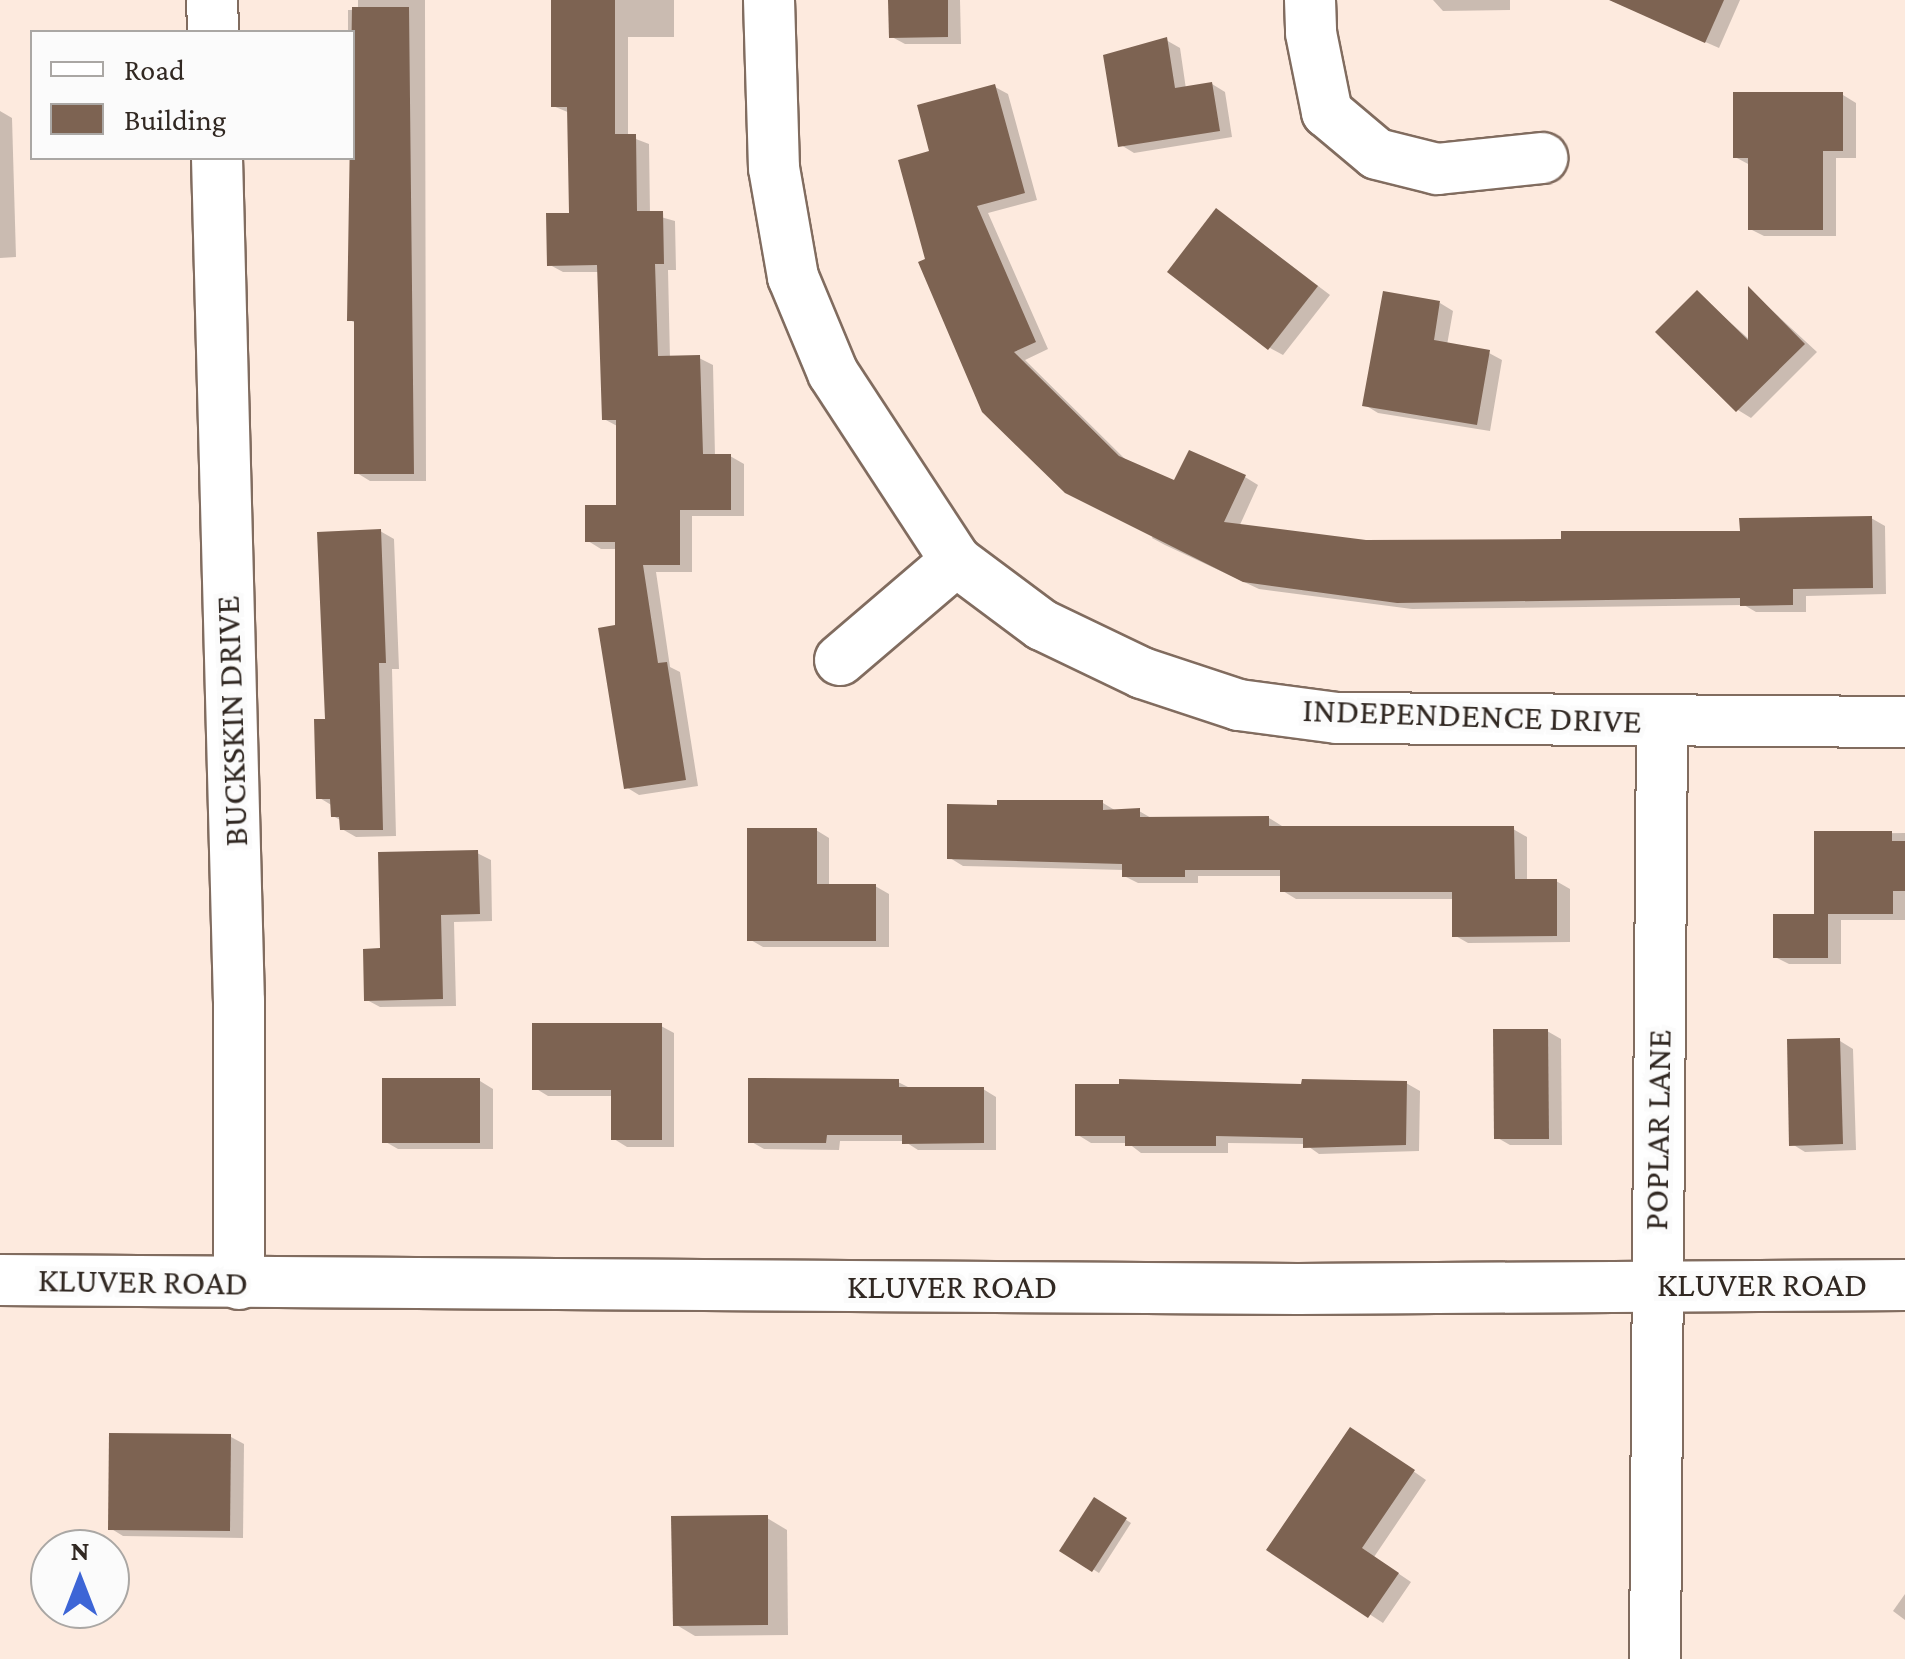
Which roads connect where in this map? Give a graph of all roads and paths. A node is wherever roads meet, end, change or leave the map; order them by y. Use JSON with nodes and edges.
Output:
{"nodes":[{"id":1,"x":212,"y":0,"type":"edge"},
{"id":2,"x":769,"y":0,"type":"edge"},
{"id":3,"x":1310,"y":0,"type":"edge"},
{"id":4,"x":213,"y":30,"type":"edge"},
{"id":5,"x":1542,"y":158,"type":"dead end"},
{"id":6,"x":216,"y":160,"type":"edge"},
{"id":7,"x":956,"y":561,"type":"junction"},
{"id":8,"x":840,"y":660,"type":"dead end"},
{"id":9,"x":1662,"y":722,"type":"junction"},
{"id":10,"x":1905,"y":722,"type":"edge"},
{"id":11,"x":0,"y":1280,"type":"edge"},
{"id":12,"x":240,"y":1284,"type":"junction"},
{"id":13,"x":1905,"y":1285,"type":"edge"},
{"id":14,"x":1656,"y":1286,"type":"junction"},
{"id":15,"x":1655,"y":1659,"type":"edge"}],
"edges":[{"from":1,"to":4,"type":"street"},
{"from":2,"to":7,"type":"street","name":"INDEPENDENCE DRIVE"},
{"from":3,"to":5,"type":"street"},
{"from":6,"to":12,"type":"street","name":"BUCKSKIN DRIVE"},
{"from":7,"to":8,"type":"street"},
{"from":7,"to":9,"type":"street","name":"INDEPENDENCE DRIVE"},
{"from":9,"to":10,"type":"street","name":"INDEPENDENCE DRIVE"},
{"from":9,"to":14,"type":"street","name":"POPLAR LANE"},
{"from":11,"to":12,"type":"street","name":"KLUVER ROAD"},
{"from":12,"to":14,"type":"street","name":"KLUVER ROAD"},
{"from":13,"to":14,"type":"street","name":"KLUVER ROAD"},
{"from":14,"to":15,"type":"street","name":"POPLAR LANE"}]}
